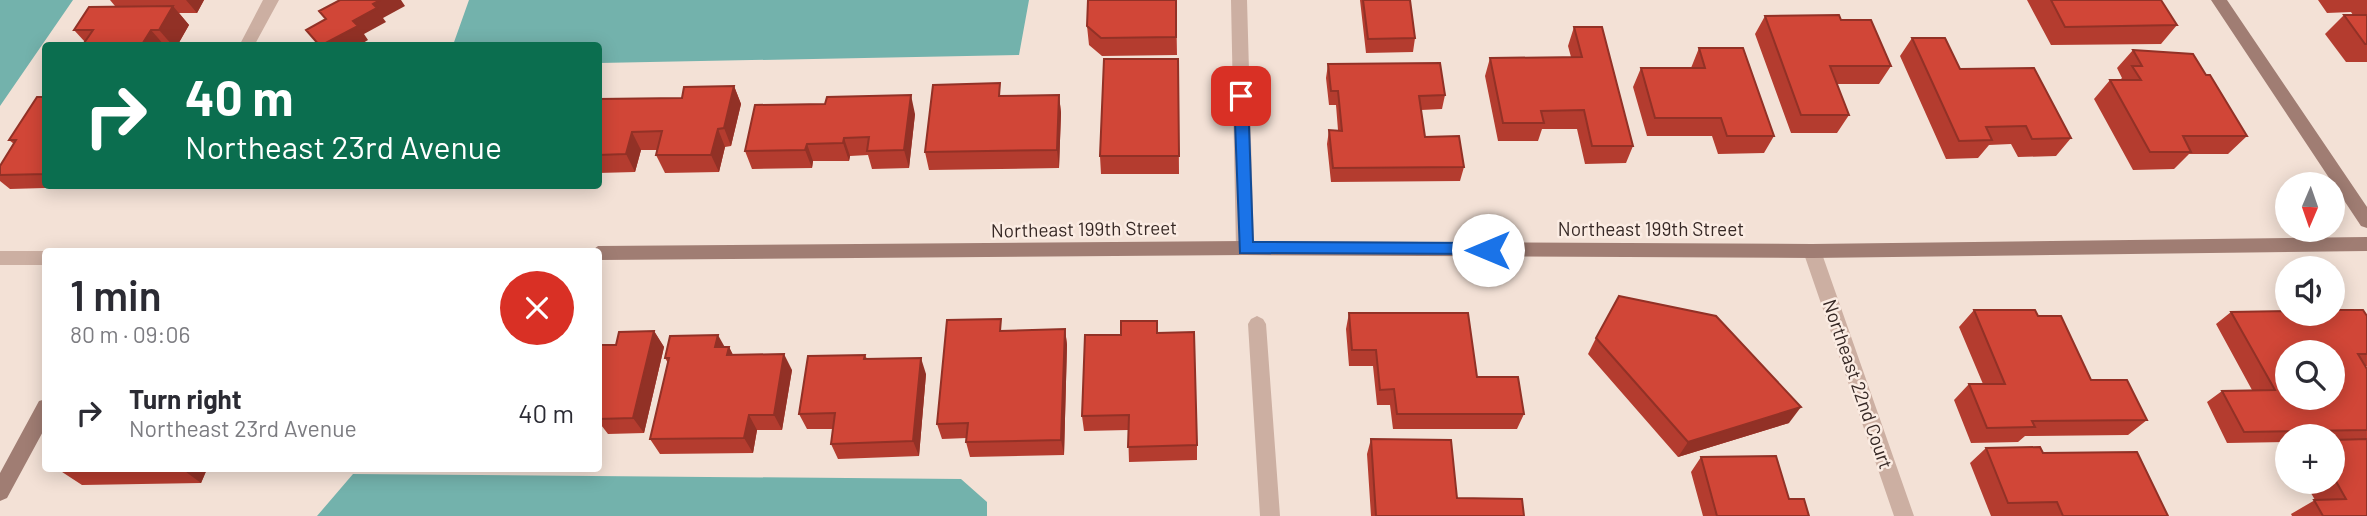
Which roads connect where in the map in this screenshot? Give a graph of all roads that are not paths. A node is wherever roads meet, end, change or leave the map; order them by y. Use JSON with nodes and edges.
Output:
{"nodes":[{"id":1,"x":271,"y":0,"type":"edge"},
{"id":2,"x":1238,"y":0,"type":"edge"},
{"id":3,"x":2220,"y":0,"type":"edge"},
{"id":4,"x":248,"y":42,"type":"edge"},
{"id":5,"x":2367,"y":221,"type":"edge"},
{"id":6,"x":2367,"y":244,"type":"edge"},
{"id":7,"x":1245,"y":248,"type":"junction"},
{"id":8,"x":1812,"y":251,"type":"junction"},
{"id":9,"x":602,"y":253,"type":"edge"},
{"id":10,"x":0,"y":258,"type":"edge"},
{"id":11,"x":42,"y":258,"type":"edge"},
{"id":12,"x":1256,"y":324,"type":"dead end"},
{"id":13,"x":42,"y":414,"type":"edge"},
{"id":14,"x":0,"y":492,"type":"edge"},
{"id":15,"x":1270,"y":516,"type":"edge"},
{"id":16,"x":1905,"y":516,"type":"edge"}],
"edges":[{"from":1,"to":4,"type":"street"},
{"from":2,"to":7,"type":"street"},
{"from":3,"to":5,"type":"street"},
{"from":6,"to":8,"type":"street","name":"Northeast 199th Street"},
{"from":7,"to":8,"type":"street","name":"Northeast 199th Street"},
{"from":7,"to":9,"type":"street","name":"Northeast 199th Street"},
{"from":8,"to":16,"type":"street","name":"Northeast 22nd Court"},
{"from":10,"to":11,"type":"street"},
{"from":12,"to":15,"type":"street"},
{"from":13,"to":14,"type":"street"}]}
